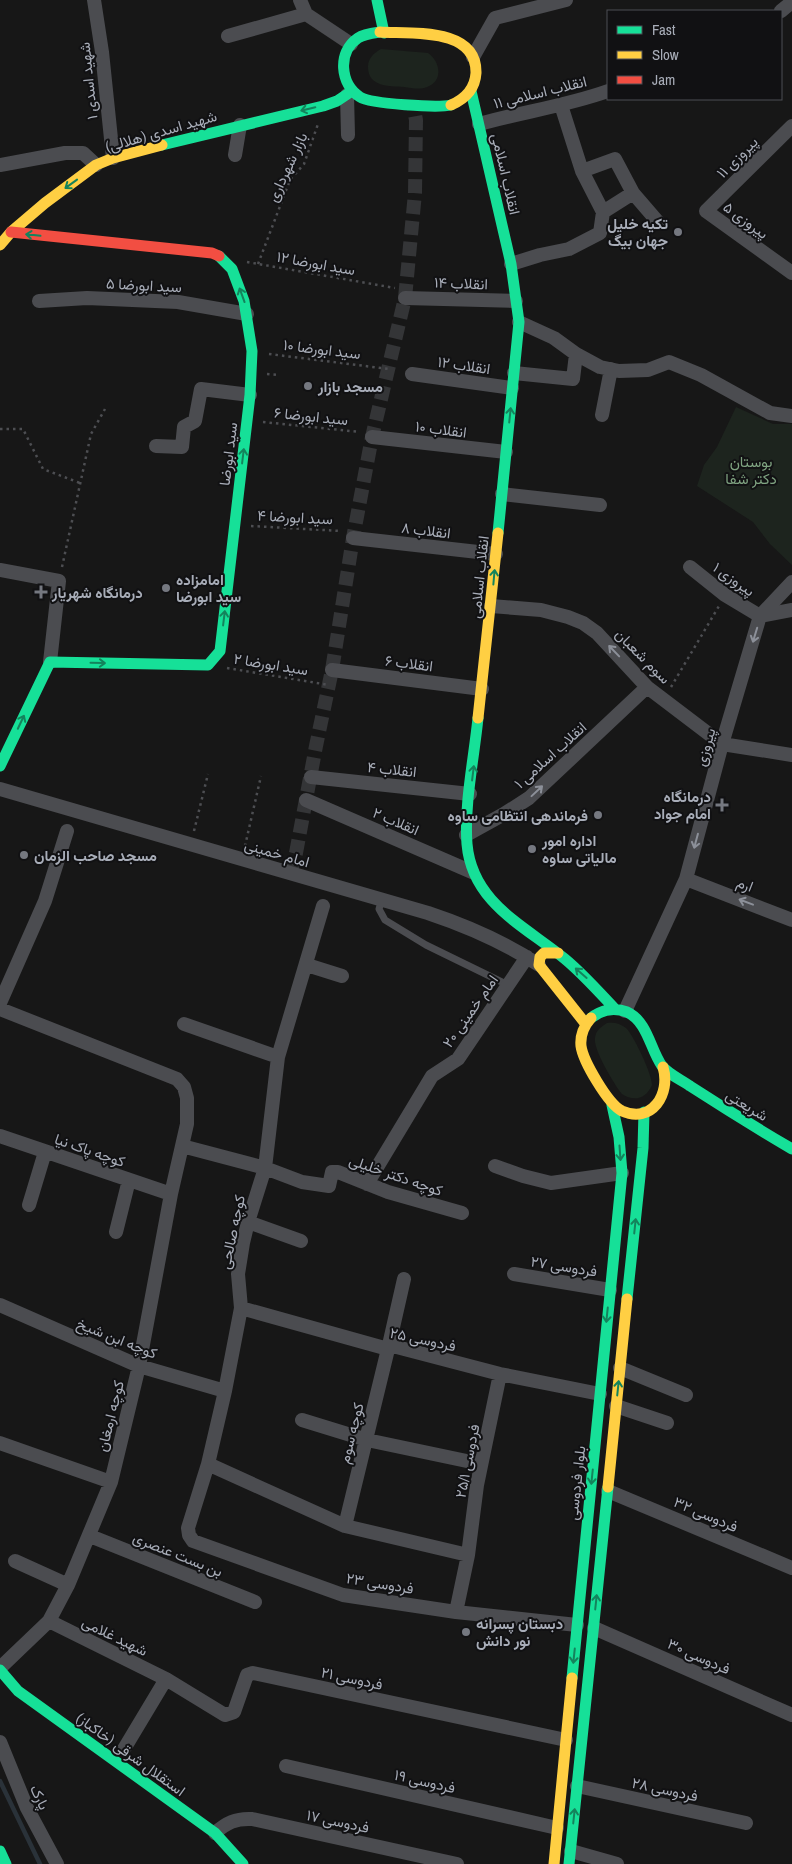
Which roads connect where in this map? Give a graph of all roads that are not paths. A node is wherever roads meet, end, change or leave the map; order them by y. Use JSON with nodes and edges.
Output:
{"nodes":[{"id":1,"x":94,"y":0,"type":"edge"},
{"id":2,"x":300,"y":0,"type":"edge"},
{"id":3,"x":377,"y":0,"type":"edge"},
{"id":4,"x":566,"y":0,"type":"edge"},
{"id":5,"x":792,"y":2,"type":"edge"},
{"id":6,"x":782,"y":10,"type":"edge"},
{"id":7,"x":306,"y":14,"type":"junction"},
{"id":8,"x":384,"y":33,"type":"junction"},
{"id":9,"x":228,"y":36,"type":"dead end"},
{"id":10,"x":351,"y":44,"type":"junction"},
{"id":11,"x":473,"y":57,"type":"junction"},
{"id":12,"x":471,"y":91,"type":"junction"},
{"id":13,"x":607,"y":91,"type":"edge"},
{"id":14,"x":350,"y":93,"type":"junction"},
{"id":15,"x":561,"y":106,"type":"junction"},
{"id":16,"x":479,"y":124,"type":"junction"},
{"id":17,"x":240,"y":125,"type":"junction"},
{"id":18,"x":792,"y":126,"type":"edge"},
{"id":19,"x":348,"y":136,"type":"dead end"},
{"id":20,"x":235,"y":155,"type":"dead end"},
{"id":21,"x":113,"y":158,"type":"junction"},
{"id":22,"x":0,"y":165,"type":"edge"},
{"id":23,"x":96,"y":166,"type":"junction"},
{"id":24,"x":582,"y":171,"type":"junction"},
{"id":25,"x":633,"y":193,"type":"junction"},
{"id":26,"x":706,"y":211,"type":"joint"},
{"id":27,"x":603,"y":212,"type":"junction"},
{"id":28,"x":658,"y":222,"type":"dead end"},
{"id":29,"x":11,"y":232,"type":"junction"},
{"id":30,"x":0,"y":245,"type":"edge"},
{"id":31,"x":511,"y":264,"type":"junction"},
{"id":32,"x":792,"y":273,"type":"edge"},
{"id":33,"x":401,"y":293,"type":"road end"},
{"id":34,"x":39,"y":300,"type":"dead end"},
{"id":35,"x":516,"y":301,"type":"junction"},
{"id":36,"x":247,"y":314,"type":"junction"},
{"id":37,"x":519,"y":322,"type":"junction"},
{"id":38,"x":576,"y":354,"type":"junction"},
{"id":39,"x":611,"y":369,"type":"junction"},
{"id":40,"x":412,"y":374,"type":"dead end"},
{"id":41,"x":514,"y":374,"type":"junction"},
{"id":42,"x":512,"y":388,"type":"junction"},
{"id":43,"x":250,"y":395,"type":"junction"},
{"id":44,"x":602,"y":414,"type":"dead end"},
{"id":45,"x":792,"y":416,"type":"edge"},
{"id":46,"x":368,"y":435,"type":"road end"},
{"id":47,"x":156,"y":446,"type":"dead end"},
{"id":48,"x":506,"y":452,"type":"junction"},
{"id":49,"x":502,"y":494,"type":"junction"},
{"id":50,"x":600,"y":506,"type":"dead end"},
{"id":51,"x":349,"y":534,"type":"road end"},
{"id":52,"x":496,"y":554,"type":"junction"},
{"id":53,"x":690,"y":567,"type":"dead end"},
{"id":54,"x":0,"y":570,"type":"edge"},
{"id":55,"x":792,"y":582,"type":"edge"},
{"id":56,"x":491,"y":606,"type":"junction"},
{"id":57,"x":792,"y":610,"type":"edge"},
{"id":58,"x":760,"y":616,"type":"junction"},
{"id":59,"x":50,"y":662,"type":"junction"},
{"id":60,"x":332,"y":670,"type":"dead end"},
{"id":61,"x":647,"y":687,"type":"junction"},
{"id":62,"x":482,"y":689,"type":"junction"},
{"id":63,"x":722,"y":744,"type":"junction"},
{"id":64,"x":792,"y":755,"type":"edge"},
{"id":65,"x":0,"y":766,"type":"edge"},
{"id":66,"x":311,"y":777,"type":"dead end"},
{"id":67,"x":0,"y":789,"type":"edge"},
{"id":68,"x":470,"y":794,"type":"junction"},
{"id":69,"x":306,"y":800,"type":"dead end"},
{"id":70,"x":66,"y":831,"type":"dead end"},
{"id":71,"x":466,"y":835,"type":"junction"},
{"id":72,"x":472,"y":872,"type":"junction"},
{"id":73,"x":686,"y":879,"type":"junction"},
{"id":74,"x":382,"y":899,"type":"junction"},
{"id":75,"x":323,"y":906,"type":"dead end"},
{"id":76,"x":792,"y":920,"type":"edge"},
{"id":77,"x":558,"y":953,"type":"junction"},
{"id":78,"x":527,"y":957,"type":"junction"},
{"id":79,"x":307,"y":965,"type":"junction"},
{"id":80,"x":540,"y":965,"type":"junction"},
{"id":81,"x":342,"y":976,"type":"dead end"},
{"id":82,"x":508,"y":985,"type":"junction"},
{"id":83,"x":1,"y":1001,"type":"edge"},
{"id":84,"x":620,"y":1010,"type":"junction"},
{"id":85,"x":585,"y":1023,"type":"junction"},
{"id":86,"x":184,"y":1024,"type":"dead end"},
{"id":87,"x":278,"y":1057,"type":"junction"},
{"id":88,"x":663,"y":1067,"type":"junction"},
{"id":89,"x":672,"y":1093,"type":"junction"},
{"id":90,"x":713,"y":1102,"type":"junction"},
{"id":91,"x":612,"y":1105,"type":"junction"},
{"id":92,"x":644,"y":1112,"type":"junction"},
{"id":93,"x":0,"y":1136,"type":"edge"},
{"id":94,"x":183,"y":1143,"type":"junction"},
{"id":95,"x":792,"y":1149,"type":"edge"},
{"id":96,"x":45,"y":1152,"type":"junction"},
{"id":97,"x":495,"y":1166,"type":"dead end"},
{"id":98,"x":265,"y":1168,"type":"junction"},
{"id":99,"x":622,"y":1173,"type":"junction"},
{"id":100,"x":129,"y":1180,"type":"junction"},
{"id":101,"x":367,"y":1184,"type":"junction"},
{"id":102,"x":170,"y":1194,"type":"junction"},
{"id":103,"x":29,"y":1205,"type":"dead end"},
{"id":104,"x":462,"y":1213,"type":"dead end"},
{"id":105,"x":248,"y":1222,"type":"junction"},
{"id":106,"x":116,"y":1232,"type":"dead end"},
{"id":107,"x":301,"y":1241,"type":"dead end"},
{"id":108,"x":514,"y":1274,"type":"dead end"},
{"id":109,"x":404,"y":1279,"type":"dead end"},
{"id":110,"x":610,"y":1290,"type":"junction"},
{"id":111,"x":0,"y":1305,"type":"edge"},
{"id":112,"x":241,"y":1308,"type":"junction"},
{"id":113,"x":388,"y":1347,"type":"junction"},
{"id":114,"x":139,"y":1366,"type":"junction"},
{"id":115,"x":620,"y":1368,"type":"junction"},
{"id":116,"x":500,"y":1374,"type":"junction"},
{"id":117,"x":225,"y":1391,"type":"junction"},
{"id":118,"x":600,"y":1394,"type":"junction"},
{"id":119,"x":686,"y":1395,"type":"dead end"},
{"id":120,"x":616,"y":1406,"type":"junction"},
{"id":121,"x":302,"y":1420,"type":"dead end"},
{"id":122,"x":667,"y":1424,"type":"dead end"},
{"id":123,"x":367,"y":1440,"type":"junction"},
{"id":124,"x":0,"y":1443,"type":"edge"},
{"id":125,"x":208,"y":1464,"type":"junction"},
{"id":126,"x":481,"y":1464,"type":"junction"},
{"id":127,"x":111,"y":1482,"type":"junction"},
{"id":128,"x":608,"y":1491,"type":"junction"},
{"id":129,"x":346,"y":1526,"type":"junction"},
{"id":130,"x":188,"y":1535,"type":"joint"},
{"id":131,"x":90,"y":1536,"type":"junction"},
{"id":132,"x":468,"y":1555,"type":"junction"},
{"id":133,"x":15,"y":1561,"type":"dead end"},
{"id":134,"x":792,"y":1568,"type":"edge"},
{"id":135,"x":68,"y":1585,"type":"junction"},
{"id":136,"x":255,"y":1602,"type":"dead end"},
{"id":137,"x":456,"y":1612,"type":"junction"},
{"id":138,"x":49,"y":1621,"type":"junction"},
{"id":139,"x":577,"y":1624,"type":"junction"},
{"id":140,"x":594,"y":1628,"type":"junction"},
{"id":141,"x":0,"y":1669,"type":"edge"},
{"id":142,"x":166,"y":1679,"type":"junction"},
{"id":143,"x":792,"y":1714,"type":"edge"},
{"id":144,"x":566,"y":1740,"type":"junction"},
{"id":145,"x":0,"y":1742,"type":"edge"},
{"id":146,"x":124,"y":1749,"type":"dead end"},
{"id":147,"x":286,"y":1766,"type":"dead end"},
{"id":148,"x":577,"y":1786,"type":"junction"},
{"id":149,"x":746,"y":1823,"type":"dead end"},
{"id":150,"x":557,"y":1828,"type":"junction"},
{"id":151,"x":215,"y":1833,"type":"junction"},
{"id":152,"x":570,"y":1858,"type":"edge"},
{"id":153,"x":58,"y":1864,"type":"edge"},
{"id":154,"x":243,"y":1864,"type":"edge"},
{"id":155,"x":457,"y":1864,"type":"edge"},
{"id":156,"x":554,"y":1864,"type":"edge"},
{"id":157,"x":617,"y":1864,"type":"edge"}],
"edges":[{"from":1,"to":21,"type":"street","name":"شهید اسدی ۱"},
{"from":2,"to":7,"type":"street"},
{"from":3,"to":8,"type":"street"},
{"from":4,"to":11,"type":"street"},
{"from":5,"to":6,"type":"street"},
{"from":7,"to":9,"type":"street"},
{"from":7,"to":10,"type":"street"},
{"from":8,"to":10,"type":"street"},
{"from":8,"to":11,"type":"street"},
{"from":10,"to":14,"type":"street"},
{"from":11,"to":12,"type":"street"},
{"from":12,"to":14,"type":"street"},
{"from":12,"to":16,"type":"street","name":"انقلاب اسلامی"},
{"from":13,"to":15,"type":"street","name":"انقلاب اسلامی ۱۱"},
{"from":14,"to":17,"type":"street","name":"شهید اسدی (هلالی)","one_way":true},
{"from":14,"to":19,"type":"street"},
{"from":15,"to":16,"type":"street","name":"انقلاب اسلامی ۱۱"},
{"from":15,"to":24,"type":"street"},
{"from":16,"to":31,"type":"street","name":"انقلاب اسلامی"},
{"from":17,"to":20,"type":"street"},
{"from":17,"to":21,"type":"street","name":"شهید اسدی (هلالی)"},
{"from":18,"to":26,"type":"street","name":"پیروزی ۱۱"},
{"from":21,"to":23,"type":"street","name":"شهید اسدی (هلالی)"},
{"from":22,"to":23,"type":"street"},
{"from":23,"to":29,"type":"street","name":"شهید اسدی (هلالی)","one_way":true},
{"from":24,"to":25,"type":"street"},
{"from":24,"to":27,"type":"street"},
{"from":25,"to":27,"type":"street"},
{"from":25,"to":28,"type":"street"},
{"from":26,"to":32,"type":"street","name":"پیروزی ۵"},
{"from":27,"to":31,"type":"street"},
{"from":29,"to":30,"type":"street","name":"شهید اسدی (هلالی)"},
{"from":36,"to":29,"type":"street","name":"سید ابورضا","one_way":true},
{"from":31,"to":35,"type":"street","name":"انقلاب اسلامی"},
{"from":33,"to":35,"type":"street","name":"انقلاب ۱۴"},
{"from":34,"to":36,"type":"street","name":"سید ابورضا ۵"},
{"from":35,"to":37,"type":"street","name":"انقلاب اسلامی"},
{"from":36,"to":43,"type":"street","name":"سید ابورضا"},
{"from":37,"to":38,"type":"street"},
{"from":37,"to":41,"type":"street","name":"انقلاب اسلامی"},
{"from":38,"to":39,"type":"street"},
{"from":38,"to":41,"type":"street"},
{"from":39,"to":44,"type":"street"},
{"from":39,"to":45,"type":"street"},
{"from":40,"to":42,"type":"street","name":"انقلاب ۱۲"},
{"from":41,"to":42,"type":"street","name":"انقلاب اسلامی"},
{"from":48,"to":42,"type":"street","name":"انقلاب اسلامی","one_way":true},
{"from":43,"to":47,"type":"street"},
{"from":59,"to":43,"type":"street","name":"سید ابورضا","one_way":true},
{"from":46,"to":48,"type":"street","name":"انقلاب ۱۰"},
{"from":48,"to":49,"type":"street","name":"انقلاب اسلامی"},
{"from":49,"to":50,"type":"street"},
{"from":49,"to":52,"type":"street","name":"انقلاب اسلامی"},
{"from":51,"to":52,"type":"street","name":"انقلاب ۸"},
{"from":56,"to":52,"type":"street","name":"انقلاب اسلامی","one_way":true},
{"from":53,"to":58,"type":"street","name":"پیروزی ۱"},
{"from":54,"to":59,"type":"street"},
{"from":55,"to":58,"type":"street","name":"پیروزی"},
{"from":61,"to":56,"type":"street","name":"سوم شعبان","one_way":true},
{"from":56,"to":62,"type":"street","name":"انقلاب اسلامی"},
{"from":57,"to":58,"type":"street"},
{"from":58,"to":63,"type":"street","name":"پیروزی","one_way":true},
{"from":65,"to":59,"type":"street","one_way":true},
{"from":60,"to":62,"type":"street","name":"انقلاب ۶"},
{"from":61,"to":63,"type":"street","name":"سوم شعبان"},
{"from":71,"to":61,"type":"street","name":"انقلاب اسلامی ۱","one_way":true},
{"from":68,"to":62,"type":"street","name":"انقلاب اسلامی","one_way":true},
{"from":63,"to":64,"type":"street","name":"سوم شعبان"},
{"from":63,"to":73,"type":"street","name":"پیروزی","one_way":true},
{"from":66,"to":68,"type":"street","name":"انقلاب ۴"},
{"from":67,"to":74,"type":"street","name":"امام خمینی"},
{"from":68,"to":71,"type":"street","name":"انقلاب اسلامی"},
{"from":69,"to":72,"type":"street","name":"انقلاب ۲"},
{"from":70,"to":83,"type":"street"},
{"from":71,"to":72,"type":"street","name":"انقلاب اسلامی"},
{"from":72,"to":77,"type":"street","name":"انقلاب اسلامی"},
{"from":76,"to":73,"type":"street","name":"ارم","one_way":true},
{"from":73,"to":84,"type":"street","name":"پیروزی"},
{"from":74,"to":78,"type":"street","name":"امام خمینی"},
{"from":74,"to":82,"type":"lane"},
{"from":75,"to":79,"type":"street","name":"کوچه صالحی"},
{"from":77,"to":80,"type":"street"},
{"from":84,"to":77,"type":"street","name":"انقلاب اسلامی","one_way":true},
{"from":78,"to":80,"type":"street","name":"امام خمینی"},
{"from":78,"to":82,"type":"street","name":"امام خمینی ۲۰"},
{"from":79,"to":81,"type":"street"},
{"from":79,"to":87,"type":"street","name":"کوچه صالحی"},
{"from":80,"to":85,"type":"street"},
{"from":82,"to":101,"type":"street","name":"امام خمینی ۲۰"},
{"from":83,"to":94,"type":"street","name":"کوچه ارمغان"},
{"from":84,"to":85,"type":"street"},
{"from":84,"to":88,"type":"street"},
{"from":85,"to":91,"type":"street"},
{"from":86,"to":87,"type":"street"},
{"from":87,"to":98,"type":"street","name":"کوچه صالحی"},
{"from":88,"to":89,"type":"street"},
{"from":88,"to":90,"type":"street","name":"شریعتی"},
{"from":89,"to":90,"type":"street","name":"شریعتی"},
{"from":89,"to":92,"type":"street"},
{"from":90,"to":95,"type":"street","name":"شریعتی"},
{"from":91,"to":92,"type":"street"},
{"from":91,"to":99,"type":"street","name":"بلوار فردوسی","one_way":true},
{"from":115,"to":92,"type":"street","one_way":true},
{"from":93,"to":96,"type":"street","name":"کوچه پاک نیا"},
{"from":94,"to":98,"type":"street"},
{"from":94,"to":102,"type":"street","name":"کوچه ارمغان"},
{"from":96,"to":100,"type":"street","name":"کوچه پاک نیا"},
{"from":96,"to":103,"type":"street"},
{"from":97,"to":99,"type":"street"},
{"from":98,"to":101,"type":"street","name":"کوچه دکتر خلیلی"},
{"from":98,"to":105,"type":"street","name":"کوچه صالحی"},
{"from":99,"to":110,"type":"street","name":"بلوار فردوسی"},
{"from":100,"to":102,"type":"street","name":"کوچه پاک نیا"},
{"from":100,"to":106,"type":"street"},
{"from":101,"to":104,"type":"street","name":"کوچه دکتر خلیلی"},
{"from":102,"to":114,"type":"street","name":"کوچه ارمغان"},
{"from":105,"to":107,"type":"street"},
{"from":105,"to":112,"type":"street","name":"کوچه صالحی"},
{"from":108,"to":110,"type":"street","name":"فردوسی ۲۷"},
{"from":109,"to":113,"type":"street","name":"کوچه سوم"},
{"from":110,"to":118,"type":"street","name":"بلوار فردوسی","one_way":true},
{"from":111,"to":114,"type":"street","name":"کوچه ابن شیخ"},
{"from":112,"to":113,"type":"street","name":"فردوسی ۲۵"},
{"from":112,"to":117,"type":"street","name":"کوچه صالحی"},
{"from":113,"to":116,"type":"street","name":"فردوسی ۲۵"},
{"from":113,"to":123,"type":"street","name":"کوچه سوم"},
{"from":114,"to":117,"type":"street","name":"کوچه ابن شیخ"},
{"from":114,"to":127,"type":"street","name":"کوچه ارمغان"},
{"from":115,"to":119,"type":"street"},
{"from":120,"to":115,"type":"street","one_way":true},
{"from":116,"to":118,"type":"street","name":"فردوسی ۲۵"},
{"from":116,"to":126,"type":"street","name":"فردوسی ۲۵/۱"},
{"from":117,"to":125,"type":"street","name":"کوچه صالحی"},
{"from":118,"to":139,"type":"street","name":"بلوار فردوسی","one_way":true},
{"from":120,"to":122,"type":"street"},
{"from":120,"to":128,"type":"street"},
{"from":121,"to":123,"type":"street"},
{"from":123,"to":126,"type":"street"},
{"from":123,"to":129,"type":"street","name":"کوچه سوم"},
{"from":124,"to":127,"type":"street"},
{"from":125,"to":129,"type":"street"},
{"from":125,"to":130,"type":"street","name":"کوچه صالحی"},
{"from":126,"to":132,"type":"street","name":"فردوسی ۲۵/۱"},
{"from":127,"to":131,"type":"street","name":"کوچه ارمغان"},
{"from":128,"to":134,"type":"street","name":"فردوسی ۳۲"},
{"from":140,"to":128,"type":"street","one_way":true},
{"from":129,"to":132,"type":"street"},
{"from":130,"to":137,"type":"street","name":"فردوسی ۲۳"},
{"from":131,"to":135,"type":"street","name":"کوچه ارمغان"},
{"from":131,"to":136,"type":"street","name":"بن بست عنصری"},
{"from":132,"to":137,"type":"street","name":"فردوسی ۲۵/۱"},
{"from":133,"to":135,"type":"street"},
{"from":135,"to":138,"type":"street","name":"کوچه ارمغان"},
{"from":137,"to":139,"type":"street","name":"فردوسی ۲۳"},
{"from":138,"to":141,"type":"street","name":"کوچه ارمغان"},
{"from":138,"to":142,"type":"street","name":"شهید غلامی"},
{"from":139,"to":144,"type":"street","name":"بلوار فردوسی","one_way":true},
{"from":140,"to":143,"type":"street","name":"فردوسی ۳۰"},
{"from":140,"to":148,"type":"street"},
{"from":141,"to":151,"type":"street","name":"استقلال شرقی (خاکباز)"},
{"from":142,"to":144,"type":"street","name":"فردوسی ۲۱"},
{"from":142,"to":146,"type":"street"},
{"from":144,"to":150,"type":"street","name":"بلوار فردوسی"},
{"from":145,"to":153,"type":"street","name":"پارک"},
{"from":147,"to":150,"type":"street","name":"فردوسی ۱۹"},
{"from":148,"to":149,"type":"street","name":"فردوسی ۲۸"},
{"from":152,"to":148,"type":"street","one_way":true},
{"from":150,"to":156,"type":"street","name":"بلوار فردوسی"},
{"from":151,"to":154,"type":"street","name":"استقلال شرقی (خاکباز)"},
{"from":151,"to":155,"type":"street","name":"فردوسی ۱۷"},
{"from":152,"to":157,"type":"street"}]}
